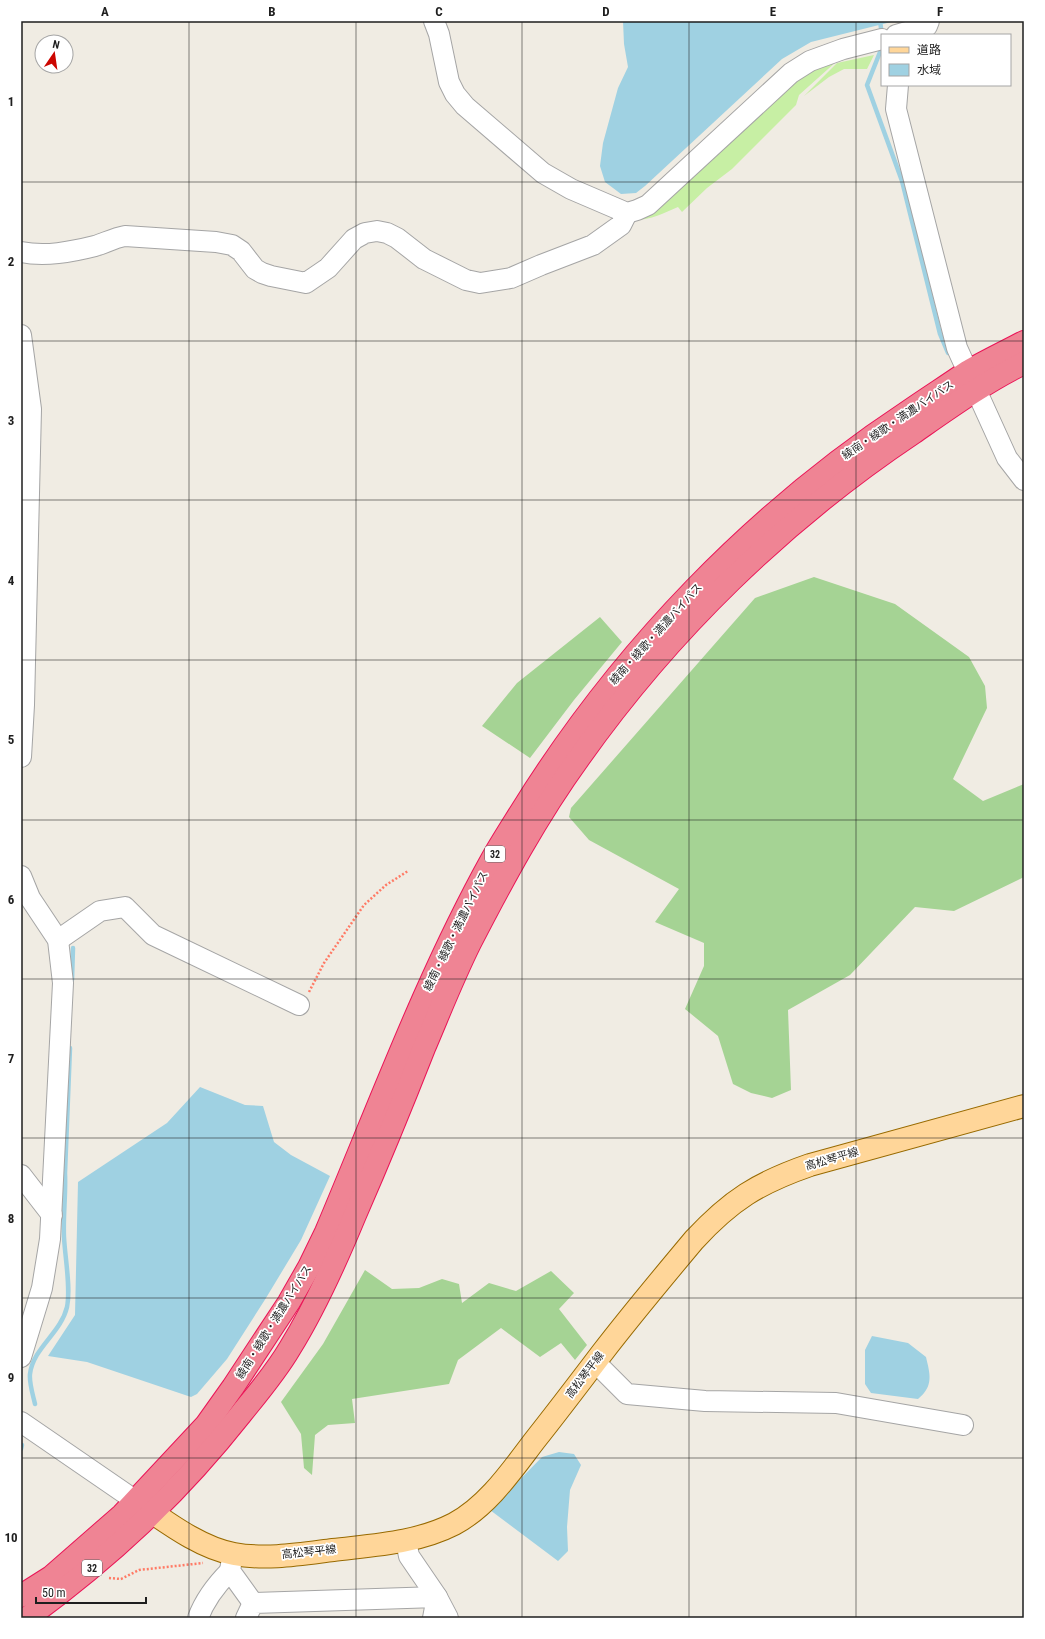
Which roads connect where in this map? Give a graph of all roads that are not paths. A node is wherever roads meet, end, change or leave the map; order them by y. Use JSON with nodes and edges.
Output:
{"nodes":[{"id":1,"x":434,"y":21,"type":"edge"},
{"id":2,"x":929,"y":21,"type":"edge"},
{"id":3,"x":900,"y":34,"type":"edge"},
{"id":4,"x":881,"y":39,"type":"edge"},
{"id":5,"x":898,"y":86,"type":"edge"},
{"id":6,"x":627,"y":213,"type":"junction"},
{"id":7,"x":21,"y":252,"type":"edge"},
{"id":8,"x":21,"y":335,"type":"edge"},
{"id":9,"x":1024,"y":342,"type":"edge"},
{"id":10,"x":1024,"y":363,"type":"edge"},
{"id":11,"x":972,"y":381,"type":"junction"},
{"id":12,"x":1024,"y":480,"type":"edge"},
{"id":13,"x":21,"y":757,"type":"edge"},
{"id":14,"x":21,"y":876,"type":"edge"},
{"id":15,"x":58,"y":940,"type":"junction"},
{"id":16,"x":299,"y":1005,"type":"road end"},
{"id":17,"x":1024,"y":1106,"type":"edge"},
{"id":18,"x":21,"y":1175,"type":"edge"},
{"id":19,"x":52,"y":1215,"type":"junction"},
{"id":20,"x":21,"y":1357,"type":"edge"},
{"id":21,"x":595,"y":1362,"type":"junction"},
{"id":22,"x":21,"y":1422,"type":"edge"},
{"id":23,"x":963,"y":1425,"type":"dead end"},
{"id":24,"x":145,"y":1507,"type":"junction"},
{"id":25,"x":406,"y":1541,"type":"junction"},
{"id":26,"x":231,"y":1563,"type":"junction"},
{"id":27,"x":22,"y":1591,"type":"edge"},
{"id":28,"x":437,"y":1597,"type":"junction"},
{"id":29,"x":249,"y":1610,"type":"edge"},
{"id":30,"x":28,"y":1618,"type":"edge"},
{"id":31,"x":198,"y":1618,"type":"edge"},
{"id":32,"x":432,"y":1618,"type":"edge"},
{"id":33,"x":448,"y":1618,"type":"edge"}],
"edges":[{"from":1,"to":6,"type":"street"},
{"from":2,"to":3,"type":"street"},
{"from":4,"to":6,"type":"street"},
{"from":5,"to":11,"type":"street"},
{"from":6,"to":7,"type":"street"},
{"from":8,"to":13,"type":"street"},
{"from":9,"to":11,"type":"highway","name":"綾南・綾歌・満濃バイパス","number":"32"},
{"from":10,"to":11,"type":"highway","name":"綾南・綾歌・満濃バイパス","number":"32"},
{"from":11,"to":12,"type":"street"},
{"from":11,"to":24,"type":"highway","name":"綾南・綾歌・満濃バイパス","number":"32"},
{"from":14,"to":15,"type":"street"},
{"from":15,"to":16,"type":"street"},
{"from":15,"to":19,"type":"street"},
{"from":17,"to":21,"type":"main road","name":"高松琴平線"},
{"from":18,"to":19,"type":"street"},
{"from":19,"to":20,"type":"street"},
{"from":21,"to":23,"type":"street"},
{"from":21,"to":25,"type":"main road","name":"高松琴平線"},
{"from":22,"to":24,"type":"street"},
{"from":24,"to":26,"type":"main road","name":"高松琴平線"},
{"from":24,"to":27,"type":"highway","name":"綾南・綾歌・満濃バイパス","number":"32"},
{"from":24,"to":30,"type":"highway","name":"綾南・綾歌・満濃バイパス","number":"32"},
{"from":25,"to":26,"type":"main road","name":"高松琴平線"},
{"from":25,"to":28,"type":"street"},
{"from":26,"to":29,"type":"street"},
{"from":26,"to":31,"type":"street"},
{"from":28,"to":29,"type":"street"},
{"from":28,"to":32,"type":"street"},
{"from":28,"to":33,"type":"street"}]}
